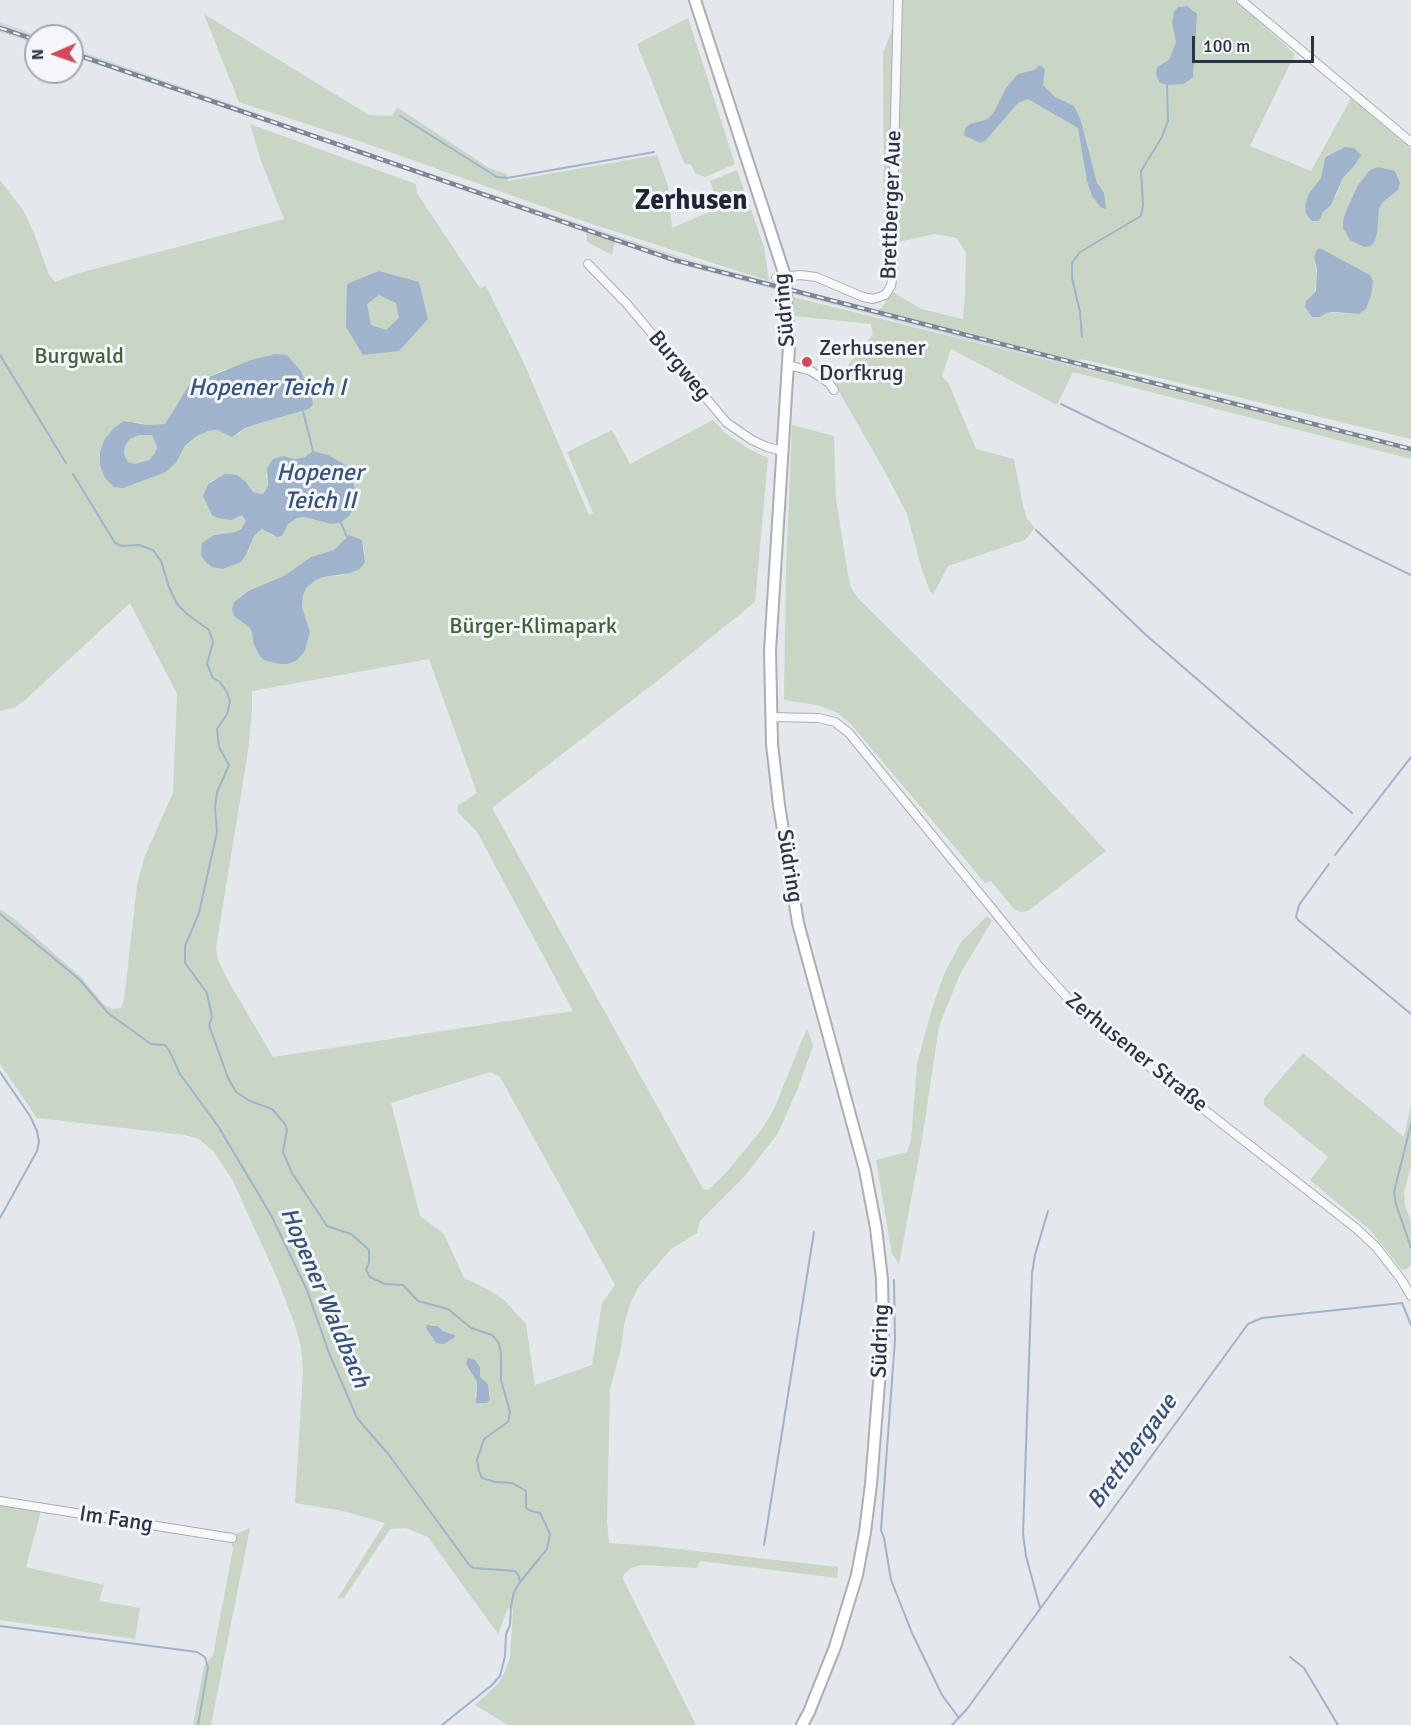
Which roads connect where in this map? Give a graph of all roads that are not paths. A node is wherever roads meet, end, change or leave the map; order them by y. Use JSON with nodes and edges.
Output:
{"nodes":[{"id":1,"x":695,"y":0,"type":"edge"},
{"id":2,"x":898,"y":0,"type":"edge"},
{"id":3,"x":1241,"y":0,"type":"edge"},
{"id":4,"x":1411,"y":142,"type":"edge"},
{"id":5,"x":588,"y":264,"type":"dead end"},
{"id":6,"x":781,"y":277,"type":"junction"},
{"id":7,"x":788,"y":366,"type":"junction"},
{"id":8,"x":834,"y":390,"type":"dead end"},
{"id":9,"x":783,"y":450,"type":"junction"},
{"id":10,"x":771,"y":717,"type":"junction"},
{"id":11,"x":1411,"y":1296,"type":"edge"},
{"id":12,"x":0,"y":1501,"type":"edge"},
{"id":13,"x":232,"y":1538,"type":"dead end"},
{"id":14,"x":802,"y":1725,"type":"edge"}],
"edges":[{"from":1,"to":6,"type":"main road","name":"Südring"},
{"from":2,"to":6,"type":"street","name":"Brettberger Aue"},
{"from":3,"to":4,"type":"street"},
{"from":5,"to":9,"type":"street","name":"Burgweg"},
{"from":6,"to":7,"type":"main road","name":"Südring"},
{"from":7,"to":8,"type":"street"},
{"from":7,"to":9,"type":"main road","name":"Südring"},
{"from":9,"to":10,"type":"main road","name":"Südring"},
{"from":10,"to":11,"type":"street","name":"Zerhusener Straße"},
{"from":10,"to":14,"type":"main road","name":"Südring"},
{"from":12,"to":13,"type":"street","name":"Im Fang"}]}
